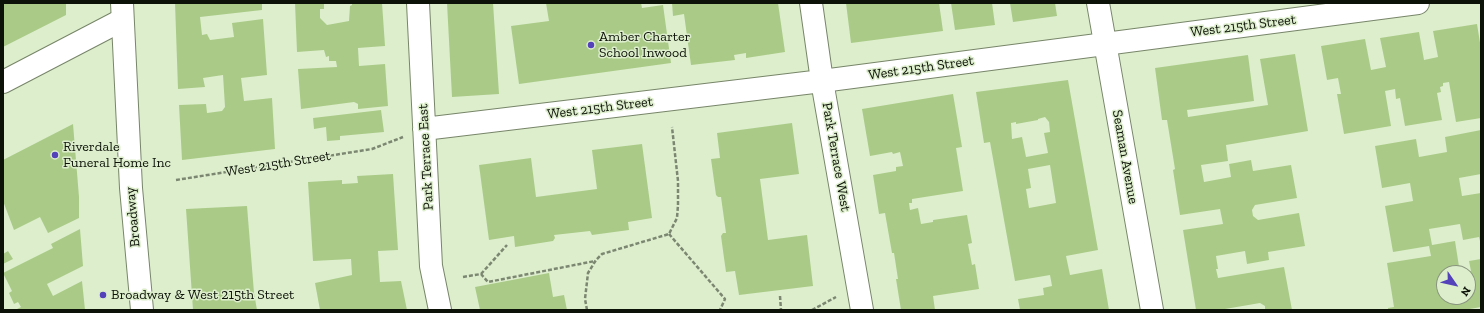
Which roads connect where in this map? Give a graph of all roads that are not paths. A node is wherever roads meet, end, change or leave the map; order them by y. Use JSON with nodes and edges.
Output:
{"nodes":[{"id":1,"x":418,"y":3,"type":"edge"},
{"id":2,"x":811,"y":3,"type":"edge"},
{"id":3,"x":1098,"y":3,"type":"edge"},
{"id":4,"x":1418,"y":3,"type":"edge"},
{"id":5,"x":122,"y":12,"type":"edge"},
{"id":6,"x":1105,"y":44,"type":"junction"},
{"id":7,"x":822,"y":81,"type":"junction"},
{"id":8,"x":3,"y":82,"type":"edge"},
{"id":9,"x":424,"y":129,"type":"junction"},
{"id":10,"x":142,"y":310,"type":"edge"},
{"id":11,"x":440,"y":310,"type":"edge"},
{"id":12,"x":862,"y":310,"type":"edge"},
{"id":13,"x":1152,"y":310,"type":"edge"}],
"edges":[{"from":1,"to":9,"type":"street","name":"Park Terrace East"},
{"from":2,"to":7,"type":"street","name":"Park Terrace West"},
{"from":3,"to":6,"type":"street","name":"Seaman Avenue"},
{"from":4,"to":6,"type":"street","name":"West 215th Street"},
{"from":5,"to":8,"type":"street"},
{"from":5,"to":10,"type":"street","name":"Broadway"},
{"from":6,"to":7,"type":"street","name":"West 215th Street"},
{"from":6,"to":13,"type":"street","name":"Seaman Avenue"},
{"from":7,"to":9,"type":"street","name":"West 215th Street"},
{"from":7,"to":12,"type":"street","name":"Park Terrace West"},
{"from":9,"to":11,"type":"street","name":"Park Terrace East"}]}
